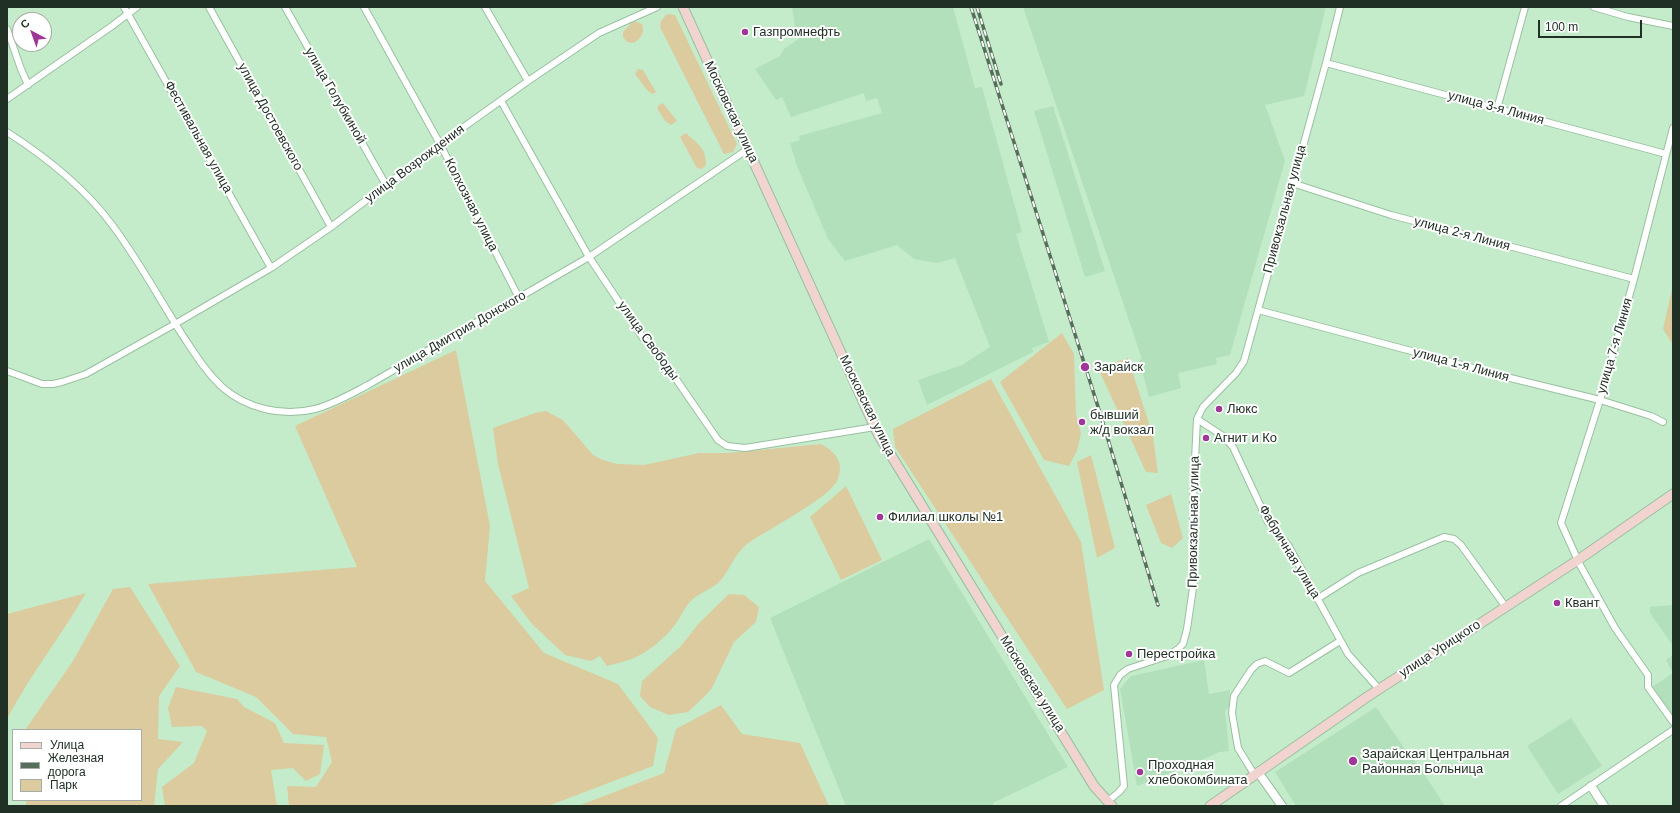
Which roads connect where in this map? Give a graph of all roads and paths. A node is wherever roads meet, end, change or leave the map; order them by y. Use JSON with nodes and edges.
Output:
{"nodes":[{"id":1,"x":124,"y":7,"type":"edge"},
{"id":2,"x":137,"y":7,"type":"edge"},
{"id":3,"x":209,"y":7,"type":"edge"},
{"id":4,"x":285,"y":7,"type":"edge"},
{"id":5,"x":364,"y":7,"type":"edge"},
{"id":6,"x":486,"y":7,"type":"edge"},
{"id":7,"x":657,"y":7,"type":"edge"},
{"id":8,"x":683,"y":7,"type":"edge"},
{"id":9,"x":1340,"y":7,"type":"edge"},
{"id":10,"x":1525,"y":7,"type":"edge"},
{"id":11,"x":1594,"y":7,"type":"edge"},
{"id":12,"x":128,"y":13,"type":"junction"},
{"id":13,"x":1673,"y":26,"type":"edge"},
{"id":14,"x":7,"y":29,"type":"edge"},
{"id":15,"x":1326,"y":63,"type":"junction"},
{"id":16,"x":528,"y":81,"type":"junction"},
{"id":17,"x":28,"y":85,"type":"junction"},
{"id":18,"x":7,"y":99,"type":"edge"},
{"id":19,"x":501,"y":101,"type":"junction"},
{"id":20,"x":1497,"y":108,"type":"junction"},
{"id":21,"x":1673,"y":128,"type":"edge"},
{"id":22,"x":7,"y":132,"type":"edge"},
{"id":23,"x":440,"y":144,"type":"junction"},
{"id":24,"x":748,"y":149,"type":"junction"},
{"id":25,"x":1666,"y":154,"type":"junction"},
{"id":26,"x":1292,"y":183,"type":"junction"},
{"id":27,"x":386,"y":185,"type":"junction"},
{"id":28,"x":331,"y":227,"type":"junction"},
{"id":29,"x":589,"y":257,"type":"junction"},
{"id":30,"x":271,"y":268,"type":"junction"},
{"id":31,"x":1634,"y":279,"type":"junction"},
{"id":32,"x":519,"y":298,"type":"junction"},
{"id":33,"x":1258,"y":310,"type":"junction"},
{"id":34,"x":175,"y":324,"type":"junction"},
{"id":35,"x":7,"y":371,"type":"edge"},
{"id":36,"x":1600,"y":400,"type":"junction"},
{"id":37,"x":1197,"y":420,"type":"junction"},
{"id":38,"x":1664,"y":422,"type":"dead end"},
{"id":39,"x":875,"y":426,"type":"junction"},
{"id":40,"x":1673,"y":494,"type":"edge"},
{"id":41,"x":1578,"y":560,"type":"junction"},
{"id":42,"x":1317,"y":599,"type":"junction"},
{"id":43,"x":1506,"y":606,"type":"junction"},
{"id":44,"x":1340,"y":640,"type":"junction"},
{"id":45,"x":1379,"y":689,"type":"junction"},
{"id":46,"x":1673,"y":722,"type":"edge"},
{"id":47,"x":1673,"y":730,"type":"edge"},
{"id":48,"x":1256,"y":773,"type":"junction"},
{"id":49,"x":1591,"y":786,"type":"junction"},
{"id":50,"x":1107,"y":804,"type":"edge"},
{"id":51,"x":1210,"y":806,"type":"edge"},
{"id":52,"x":1282,"y":806,"type":"edge"},
{"id":53,"x":1561,"y":806,"type":"edge"},
{"id":54,"x":1604,"y":806,"type":"edge"}],
"edges":[{"from":1,"to":12,"type":"street","name":"Фестивальная улица"},
{"from":2,"to":12,"type":"street"},
{"from":3,"to":28,"type":"street","name":"улица Достоевского"},
{"from":4,"to":27,"type":"street","name":"улица Голубкиной"},
{"from":5,"to":23,"type":"street","name":"Колхозная улица"},
{"from":6,"to":16,"type":"street"},
{"from":7,"to":16,"type":"street","name":"улица Возрождения"},
{"from":8,"to":24,"type":"main road","name":"Московская улица"},
{"from":9,"to":15,"type":"street","name":"Привокзальная улица"},
{"from":10,"to":20,"type":"street"},
{"from":11,"to":13,"type":"street"},
{"from":12,"to":17,"type":"street"},
{"from":12,"to":30,"type":"street","name":"Фестивальная улица"},
{"from":14,"to":17,"type":"street"},
{"from":15,"to":20,"type":"street","name":"улица 3-я Линия"},
{"from":15,"to":26,"type":"street","name":"Привокзальная улица"},
{"from":16,"to":19,"type":"street","name":"улица Возрождения"},
{"from":17,"to":18,"type":"street"},
{"from":19,"to":23,"type":"street","name":"улица Возрождения"},
{"from":19,"to":29,"type":"street","name":"улица Свободы"},
{"from":20,"to":25,"type":"street","name":"улица 3-я Линия"},
{"from":21,"to":25,"type":"street","name":"улица 7-я Линия"},
{"from":22,"to":34,"type":"street","name":"улица Дмитрия Донского"},
{"from":23,"to":27,"type":"street","name":"улица Возрождения"},
{"from":23,"to":32,"type":"street","name":"Колхозная улица"},
{"from":24,"to":29,"type":"street","name":"улица Дмитрия Донского"},
{"from":24,"to":39,"type":"main road","name":"Московская улица"},
{"from":25,"to":31,"type":"street","name":"улица 7-я Линия"},
{"from":26,"to":31,"type":"street","name":"улица 2-я Линия"},
{"from":26,"to":33,"type":"street","name":"Привокзальная улица"},
{"from":27,"to":28,"type":"street","name":"улица Возрождения"},
{"from":28,"to":30,"type":"street","name":"улица Возрождения"},
{"from":29,"to":32,"type":"street","name":"улица Дмитрия Донского"},
{"from":29,"to":39,"type":"street","name":"улица Свободы"},
{"from":30,"to":34,"type":"street","name":"улица Возрождения"},
{"from":31,"to":36,"type":"street","name":"улица 7-я Линия"},
{"from":32,"to":34,"type":"street","name":"улица Дмитрия Донского"},
{"from":33,"to":36,"type":"street","name":"улица 1-я Линия"},
{"from":33,"to":37,"type":"street","name":"Привокзальная улица"},
{"from":34,"to":35,"type":"street","name":"улица Возрождения"},
{"from":36,"to":38,"type":"street","name":"улица 1-я Линия"},
{"from":36,"to":41,"type":"street","name":"улица 7-я Линия"},
{"from":37,"to":42,"type":"street","name":"Фабричная улица"},
{"from":37,"to":50,"type":"street","name":"Привокзальная улица"},
{"from":39,"to":50,"type":"main road","name":"Московская улица"},
{"from":40,"to":41,"type":"main road","name":"улица Урицкого"},
{"from":41,"to":43,"type":"main road","name":"улица Урицкого"},
{"from":41,"to":46,"type":"street","name":"улица 7-я Линия"},
{"from":42,"to":43,"type":"street"},
{"from":42,"to":44,"type":"street","name":"Фабричная улица"},
{"from":43,"to":45,"type":"main road","name":"улица Урицкого"},
{"from":44,"to":45,"type":"street","name":"Фабричная улица"},
{"from":44,"to":48,"type":"street"},
{"from":45,"to":48,"type":"main road","name":"улица Урицкого"},
{"from":47,"to":49,"type":"street"},
{"from":48,"to":51,"type":"main road","name":"улица Урицкого"},
{"from":48,"to":52,"type":"street"},
{"from":49,"to":53,"type":"street"},
{"from":49,"to":54,"type":"street"}]}
